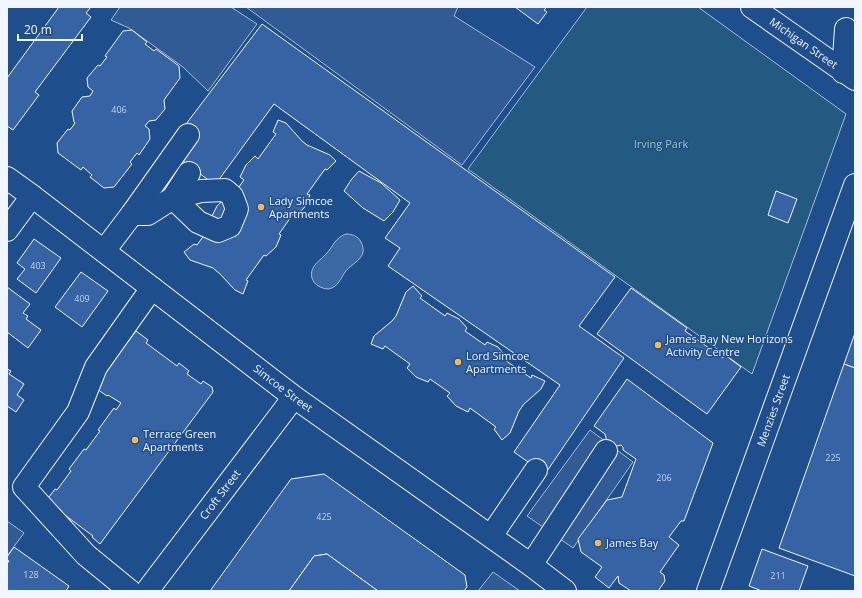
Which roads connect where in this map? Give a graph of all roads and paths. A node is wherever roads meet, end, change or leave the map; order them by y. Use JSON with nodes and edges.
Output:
{"nodes":[{"id":1,"x":757,"y":8,"type":"edge"},
{"id":2,"x":846,"y":29,"type":"dead end"},
{"id":3,"x":849,"y":75,"type":"edge"},
{"id":4,"x":188,"y":135,"type":"dead end"},
{"id":5,"x":189,"y":173,"type":"dead end"},
{"id":6,"x":7,"y":178,"type":"edge"},
{"id":7,"x":855,"y":184,"type":"edge"},
{"id":8,"x":32,"y":196,"type":"junction"},
{"id":9,"x":132,"y":214,"type":"junction"},
{"id":10,"x":7,"y":230,"type":"edge"},
{"id":11,"x":104,"y":251,"type":"junction"},
{"id":12,"x":152,"y":288,"type":"junction"},
{"id":13,"x":294,"y":397,"type":"junction"},
{"id":14,"x":606,"y":451,"type":"dead end"},
{"id":15,"x":536,"y":470,"type":"dead end"},
{"id":16,"x":491,"y":536,"type":"junction"},
{"id":17,"x":531,"y":565,"type":"junction"},
{"id":18,"x":130,"y":591,"type":"edge"},
{"id":19,"x":147,"y":591,"type":"edge"},
{"id":20,"x":565,"y":591,"type":"edge"},
{"id":21,"x":708,"y":591,"type":"edge"}],
"edges":[{"from":1,"to":3,"type":"street","name":"Michigan Street"},
{"from":2,"to":3,"type":"street"},
{"from":4,"to":9,"type":"street"},
{"from":5,"to":9,"type":"street"},
{"from":6,"to":8,"type":"street","name":"Simcoe Street"},
{"from":7,"to":21,"type":"street","name":"Menzies Street"},
{"from":8,"to":10,"type":"street"},
{"from":8,"to":11,"type":"street","name":"Simcoe Street"},
{"from":9,"to":11,"type":"street"},
{"from":11,"to":12,"type":"street","name":"Simcoe Street"},
{"from":12,"to":13,"type":"street","name":"Simcoe Street"},
{"from":12,"to":18,"type":"street"},
{"from":13,"to":16,"type":"street","name":"Simcoe Street"},
{"from":13,"to":19,"type":"street","name":"Croft Street"},
{"from":14,"to":17,"type":"street"},
{"from":15,"to":16,"type":"street"},
{"from":16,"to":17,"type":"street","name":"Simcoe Street"},
{"from":17,"to":20,"type":"street","name":"Simcoe Street"}]}
